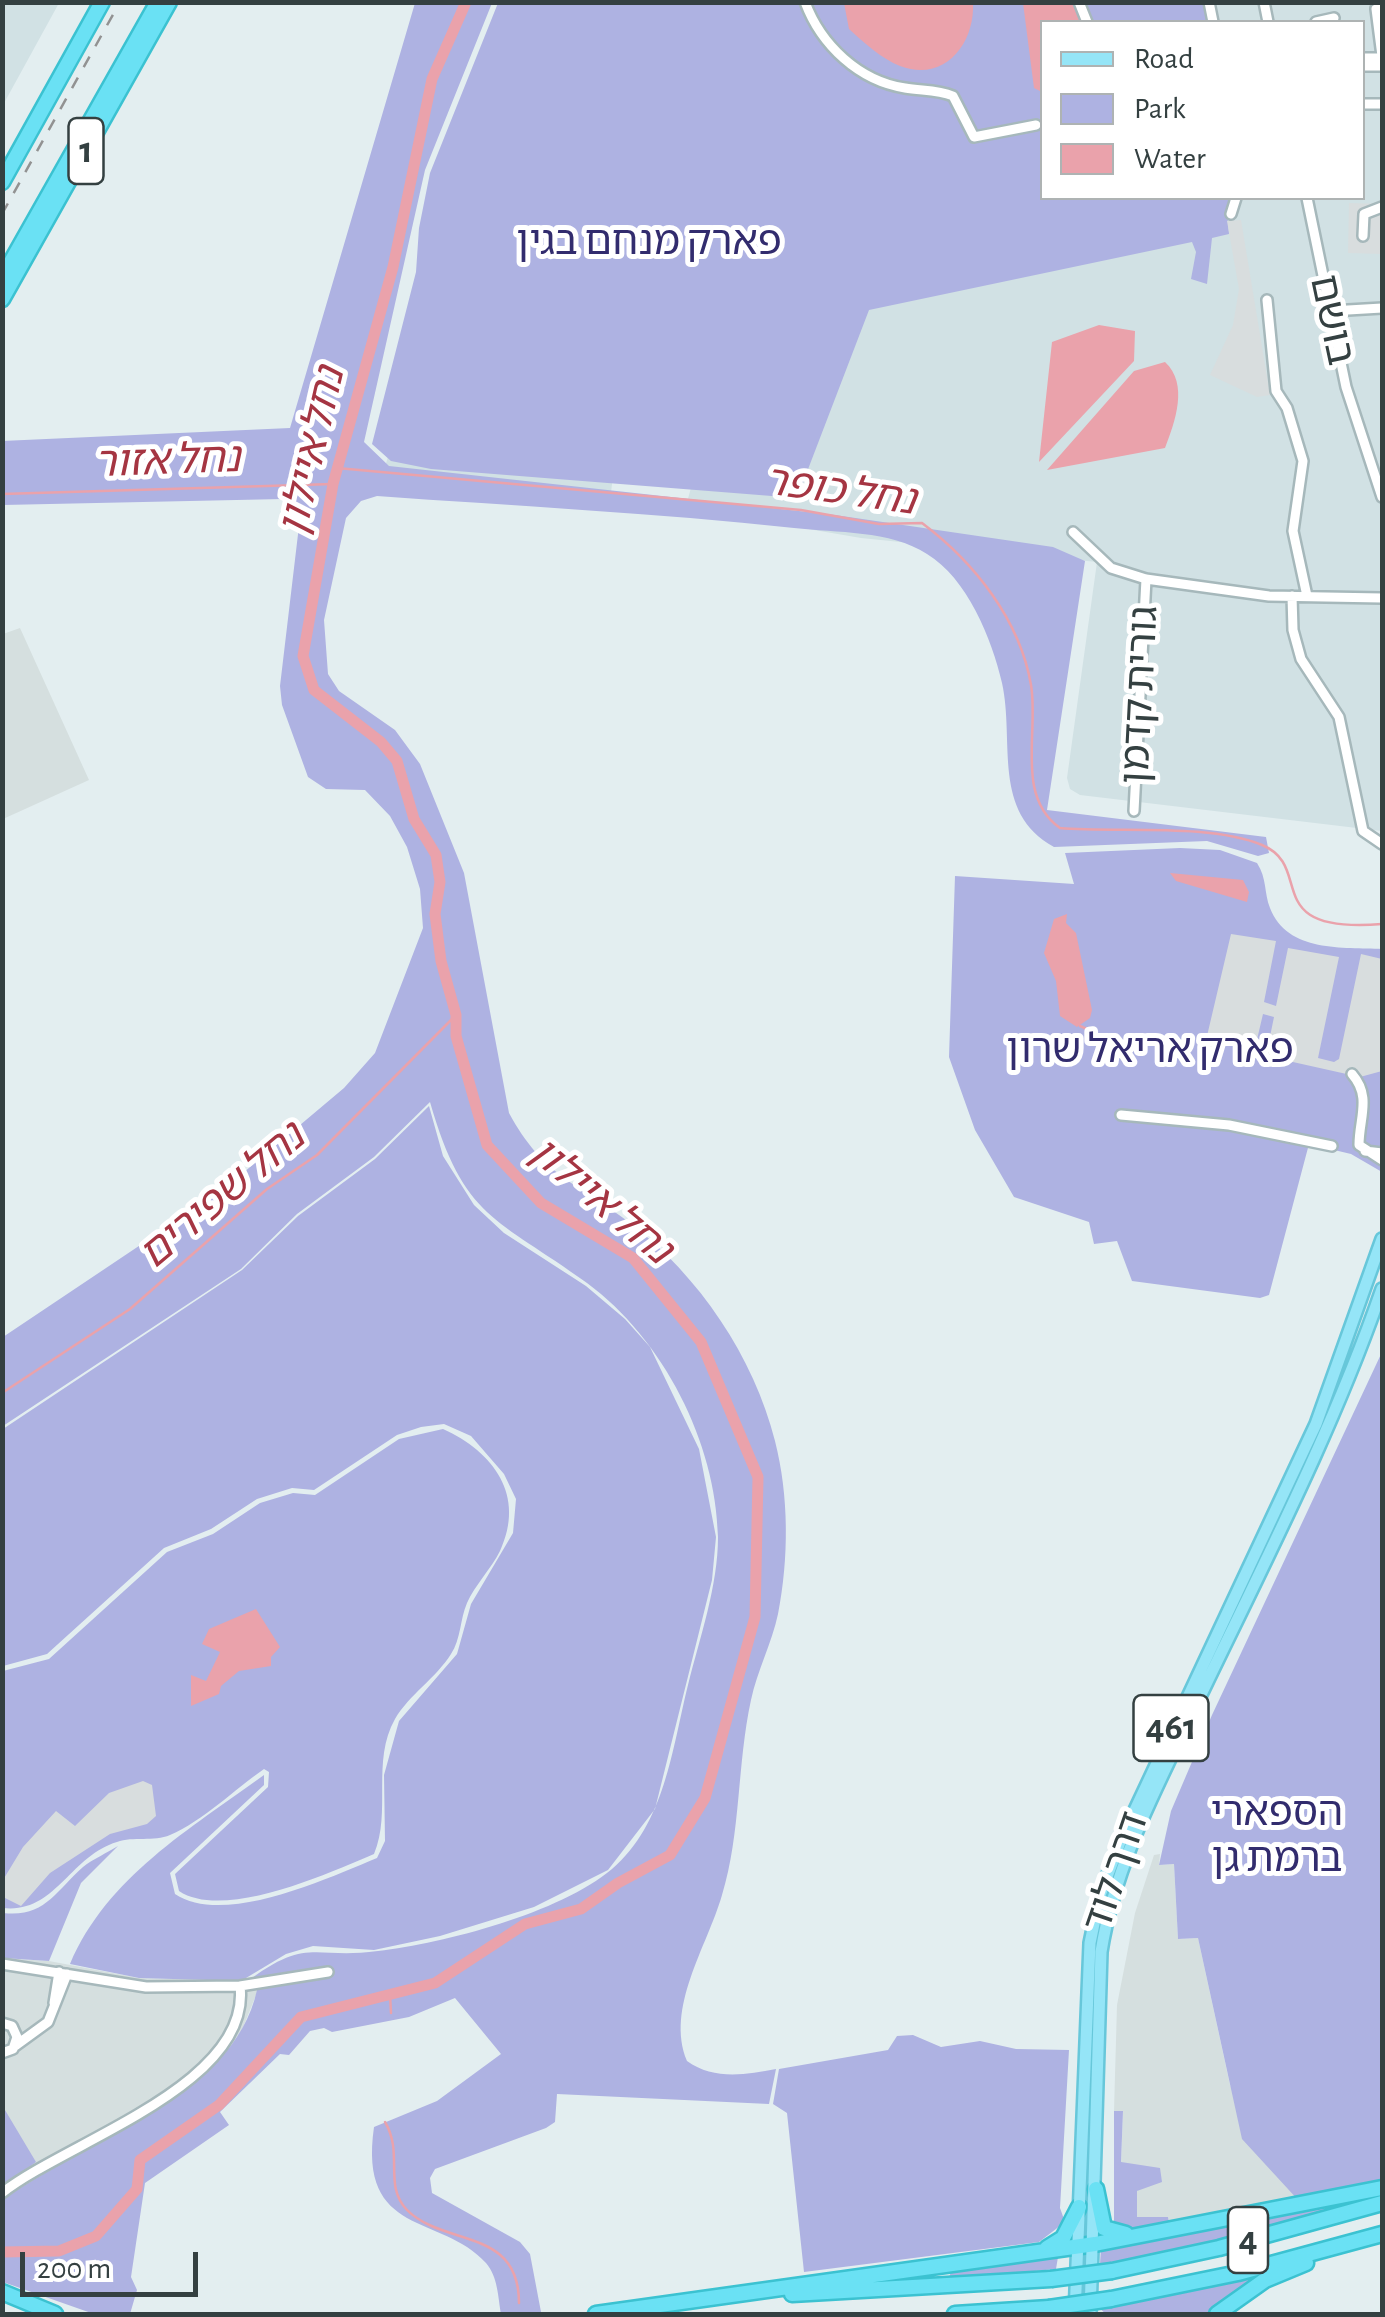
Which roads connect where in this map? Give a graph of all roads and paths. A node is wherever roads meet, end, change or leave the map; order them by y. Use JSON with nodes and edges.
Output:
{"nodes":[{"id":1,"x":102,"y":2,"type":"edge"},
{"id":2,"x":158,"y":2,"type":"edge"},
{"id":3,"x":169,"y":2,"type":"edge"},
{"id":4,"x":806,"y":2,"type":"edge"},
{"id":5,"x":1382,"y":7,"type":"edge"},
{"id":6,"x":1334,"y":18,"type":"dead end"},
{"id":7,"x":1325,"y":20,"type":"edge"},
{"id":8,"x":1382,"y":57,"type":"edge"},
{"id":9,"x":1036,"y":125,"type":"dead end"},
{"id":10,"x":2,"y":182,"type":"edge"},
{"id":11,"x":1235,"y":200,"type":"edge"},
{"id":12,"x":1307,"y":200,"type":"edge"},
{"id":13,"x":1382,"y":207,"type":"edge"},
{"id":14,"x":1230,"y":214,"type":"dead end"},
{"id":15,"x":1363,"y":236,"type":"dead end"},
{"id":16,"x":2,"y":278,"type":"edge"},
{"id":17,"x":2,"y":299,"type":"edge"},
{"id":18,"x":1267,"y":300,"type":"dead end"},
{"id":19,"x":1382,"y":308,"type":"edge"},
{"id":20,"x":1331,"y":312,"type":"junction"},
{"id":21,"x":1382,"y":497,"type":"edge"},
{"id":22,"x":1073,"y":532,"type":"dead end"},
{"id":23,"x":1146,"y":579,"type":"junction"},
{"id":24,"x":1292,"y":596,"type":"junction"},
{"id":25,"x":1307,"y":596,"type":"junction"},
{"id":26,"x":1382,"y":598,"type":"edge"},
{"id":27,"x":1134,"y":811,"type":"dead end"},
{"id":28,"x":1382,"y":844,"type":"edge"},
{"id":29,"x":1352,"y":1074,"type":"dead end"},
{"id":30,"x":1121,"y":1115,"type":"dead end"},
{"id":31,"x":1332,"y":1146,"type":"dead end"},
{"id":32,"x":1362,"y":1150,"type":"junction"},
{"id":33,"x":1382,"y":1152,"type":"edge"},
{"id":34,"x":1382,"y":1160,"type":"edge"},
{"id":35,"x":1382,"y":1239,"type":"edge"},
{"id":36,"x":1382,"y":1289,"type":"edge"},
{"id":37,"x":2,"y":1964,"type":"edge"},
{"id":38,"x":328,"y":1972,"type":"dead end"},
{"id":39,"x":64,"y":1973,"type":"junction"},
{"id":40,"x":240,"y":1986,"type":"junction"},
{"id":41,"x":7,"y":2025,"type":"edge"},
{"id":42,"x":46,"y":2025,"type":"junction"},
{"id":43,"x":15,"y":2046,"type":"junction"},
{"id":44,"x":2,"y":2053,"type":"edge"},
{"id":45,"x":1382,"y":2188,"type":"edge"},
{"id":46,"x":1096,"y":2190,"type":"junction"},
{"id":47,"x":2,"y":2193,"type":"edge"},
{"id":48,"x":1382,"y":2203,"type":"edge"},
{"id":49,"x":1079,"y":2207,"type":"junction"},
{"id":50,"x":1215,"y":2221,"type":"junction"},
{"id":51,"x":1382,"y":2235,"type":"edge"},
{"id":52,"x":1095,"y":2244,"type":"junction"},
{"id":53,"x":1077,"y":2246,"type":"junction"},
{"id":54,"x":1040,"y":2250,"type":"junction"},
{"id":55,"x":2,"y":2292,"type":"edge"},
{"id":56,"x":2,"y":2301,"type":"edge"},
{"id":57,"x":44,"y":2314,"type":"edge"},
{"id":58,"x":55,"y":2314,"type":"edge"},
{"id":59,"x":599,"y":2314,"type":"edge"},
{"id":60,"x":955,"y":2314,"type":"edge"},
{"id":61,"x":1074,"y":2314,"type":"edge"},
{"id":62,"x":1090,"y":2314,"type":"edge"},
{"id":63,"x":1217,"y":2314,"type":"edge"}],
"edges":[{"from":1,"to":10,"type":"highway","number":"1"},
{"from":2,"to":16,"type":"highway","number":"1"},
{"from":3,"to":17,"type":"highway","number":"1"},
{"from":4,"to":9,"type":"street"},
{"from":5,"to":8,"type":"street"},
{"from":6,"to":7,"type":"street"},
{"from":11,"to":14,"type":"street"},
{"from":12,"to":20,"type":"street","name":"בושם"},
{"from":13,"to":15,"type":"street"},
{"from":18,"to":25,"type":"street"},
{"from":19,"to":20,"type":"street"},
{"from":20,"to":21,"type":"street","name":"בושם"},
{"from":22,"to":23,"type":"street"},
{"from":23,"to":24,"type":"street"},
{"from":23,"to":27,"type":"street","name":"גורית קדמן"},
{"from":24,"to":25,"type":"street"},
{"from":24,"to":28,"type":"street"},
{"from":25,"to":26,"type":"street"},
{"from":29,"to":32,"type":"street"},
{"from":30,"to":31,"type":"street"},
{"from":32,"to":33,"type":"street"},
{"from":32,"to":34,"type":"street"},
{"from":35,"to":49,"type":"main road","name":"דרך לוד","number":"461"},
{"from":36,"to":46,"type":"main road","name":"דרך לוד","number":"461"},
{"from":37,"to":39,"type":"street"},
{"from":38,"to":40,"type":"street"},
{"from":39,"to":40,"type":"street"},
{"from":39,"to":42,"type":"street"},
{"from":40,"to":47,"type":"street"},
{"from":41,"to":42,"type":"street"},
{"from":41,"to":43,"type":"street"},
{"from":42,"to":43,"type":"street"},
{"from":43,"to":44,"type":"street"},
{"from":45,"to":50,"type":"highway"},
{"from":46,"to":50,"type":"highway"},
{"from":46,"to":52,"type":"main road","name":"דרך לוד","number":"461"},
{"from":48,"to":59,"type":"highway","number":"4","bridge":true},
{"from":49,"to":53,"type":"main road","name":"דרך לוד","number":"461"},
{"from":49,"to":54,"type":"highway"},
{"from":50,"to":52,"type":"highway"},
{"from":51,"to":60,"type":"highway","number":"4","bridge":true},
{"from":51,"to":63,"type":"highway"},
{"from":52,"to":53,"type":"highway"},
{"from":52,"to":62,"type":"main road","name":"דרך לוד","number":"461"},
{"from":53,"to":54,"type":"highway"},
{"from":53,"to":61,"type":"main road","name":"דרך לוד","number":"461"},
{"from":54,"to":59,"type":"highway"},
{"from":55,"to":58,"type":"highway"},
{"from":56,"to":57,"type":"highway"}]}
